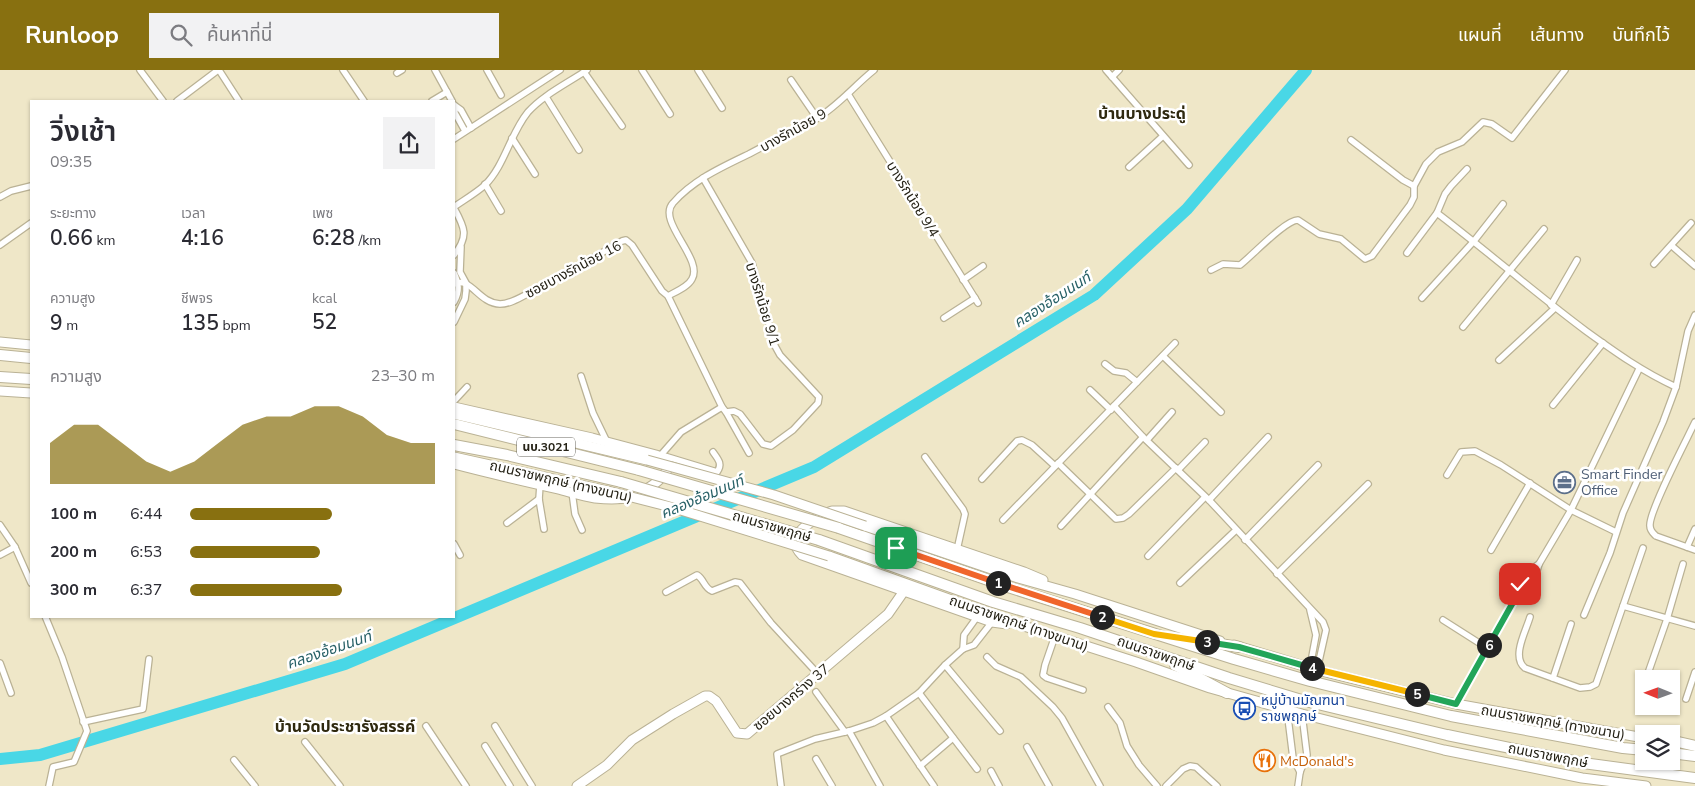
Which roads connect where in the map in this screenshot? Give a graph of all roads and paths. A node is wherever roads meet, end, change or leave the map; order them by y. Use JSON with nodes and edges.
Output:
{"nodes":[{"id":1,"x":140,"y":70,"type":"edge"},
{"id":2,"x":218,"y":70,"type":"edge"},
{"id":3,"x":343,"y":70,"type":"edge"},
{"id":4,"x":435,"y":70,"type":"edge"},
{"id":5,"x":486,"y":70,"type":"edge"},
{"id":6,"x":560,"y":70,"type":"edge"},
{"id":7,"x":642,"y":70,"type":"edge"},
{"id":8,"x":698,"y":70,"type":"edge"},
{"id":9,"x":874,"y":70,"type":"edge"},
{"id":10,"x":1106,"y":70,"type":"edge"},
{"id":11,"x":1119,"y":70,"type":"edge"},
{"id":12,"x":1565,"y":70,"type":"edge"},
{"id":13,"x":586,"y":71,"type":"edge"},
{"id":14,"x":1112,"y":77,"type":"junction"},
{"id":15,"x":791,"y":80,"type":"dead end"},
{"id":16,"x":447,"y":92,"type":"junction"},
{"id":17,"x":848,"y":94,"type":"junction"},
{"id":18,"x":502,"y":95,"type":"dead end"},
{"id":19,"x":546,"y":97,"type":"junction"},
{"id":20,"x":162,"y":100,"type":"edge"},
{"id":21,"x":178,"y":100,"type":"edge"},
{"id":22,"x":238,"y":100,"type":"edge"},
{"id":23,"x":363,"y":100,"type":"edge"},
{"id":24,"x":434,"y":100,"type":"edge"},
{"id":25,"x":451,"y":100,"type":"edge"},
{"id":26,"x":455,"y":106,"type":"edge"},
{"id":27,"x":722,"y":108,"type":"dead end"},
{"id":28,"x":670,"y":114,"type":"dead end"},
{"id":29,"x":817,"y":118,"type":"junction"},
{"id":30,"x":622,"y":126,"type":"dead end"},
{"id":31,"x":468,"y":129,"type":"junction"},
{"id":32,"x":1163,"y":136,"type":"junction"},
{"id":33,"x":455,"y":138,"type":"edge"},
{"id":34,"x":512,"y":138,"type":"junction"},
{"id":35,"x":1351,"y":140,"type":"dead end"},
{"id":36,"x":578,"y":150,"type":"dead end"},
{"id":37,"x":1189,"y":165,"type":"dead end"},
{"id":38,"x":1130,"y":166,"type":"dead end"},
{"id":39,"x":1467,"y":169,"type":"dead end"},
{"id":40,"x":535,"y":174,"type":"dead end"},
{"id":41,"x":704,"y":178,"type":"junction"},
{"id":42,"x":485,"y":184,"type":"junction"},
{"id":43,"x":30,"y":186,"type":"edge"},
{"id":44,"x":1414,"y":186,"type":"junction"},
{"id":45,"x":0,"y":197,"type":"edge"},
{"id":46,"x":1503,"y":204,"type":"dead end"},
{"id":47,"x":455,"y":207,"type":"edge"},
{"id":48,"x":455,"y":210,"type":"edge"},
{"id":49,"x":501,"y":211,"type":"dead end"},
{"id":50,"x":1437,"y":213,"type":"junction"},
{"id":51,"x":1691,"y":223,"type":"dead end"},
{"id":52,"x":30,"y":224,"type":"edge"},
{"id":53,"x":1544,"y":230,"type":"dead end"},
{"id":54,"x":1474,"y":241,"type":"junction"},
{"id":55,"x":0,"y":245,"type":"edge"},
{"id":56,"x":1672,"y":246,"type":"junction"},
{"id":57,"x":461,"y":247,"type":"junction"},
{"id":58,"x":455,"y":254,"type":"edge"},
{"id":59,"x":1406,"y":254,"type":"dead end"},
{"id":60,"x":1577,"y":260,"type":"dead end"},
{"id":61,"x":1654,"y":264,"type":"dead end"},
{"id":62,"x":983,"y":266,"type":"dead end"},
{"id":63,"x":1695,"y":266,"type":"edge"},
{"id":64,"x":1211,"y":270,"type":"dead end"},
{"id":65,"x":1508,"y":271,"type":"junction"},
{"id":66,"x":963,"y":280,"type":"junction"},
{"id":67,"x":456,"y":283,"type":"edge"},
{"id":68,"x":466,"y":283,"type":"junction"},
{"id":69,"x":668,"y":296,"type":"junction"},
{"id":70,"x":1422,"y":298,"type":"dead end"},
{"id":71,"x":455,"y":300,"type":"edge"},
{"id":72,"x":1553,"y":306,"type":"junction"},
{"id":73,"x":1695,"y":315,"type":"edge"},
{"id":74,"x":944,"y":318,"type":"dead end"},
{"id":75,"x":455,"y":320,"type":"edge"},
{"id":76,"x":1463,"y":327,"type":"dead end"},
{"id":77,"x":0,"y":342,"type":"edge"},
{"id":78,"x":1175,"y":342,"type":"dead end"},
{"id":79,"x":1602,"y":343,"type":"junction"},
{"id":80,"x":30,"y":345,"type":"edge"},
{"id":81,"x":0,"y":355,"type":"edge"},
{"id":82,"x":1162,"y":356,"type":"junction"},
{"id":83,"x":30,"y":358,"type":"edge"},
{"id":84,"x":1499,"y":360,"type":"dead end"},
{"id":85,"x":1105,"y":364,"type":"dead end"},
{"id":86,"x":1639,"y":369,"type":"junction"},
{"id":87,"x":581,"y":376,"type":"dead end"},
{"id":88,"x":0,"y":377,"type":"edge"},
{"id":89,"x":30,"y":379,"type":"edge"},
{"id":90,"x":1137,"y":382,"type":"junction"},
{"id":91,"x":466,"y":387,"type":"dead end"},
{"id":92,"x":1676,"y":387,"type":"junction"},
{"id":93,"x":1090,"y":390,"type":"dead end"},
{"id":94,"x":0,"y":391,"type":"edge"},
{"id":95,"x":30,"y":393,"type":"edge"},
{"id":96,"x":455,"y":400,"type":"edge"},
{"id":97,"x":1553,"y":405,"type":"dead end"},
{"id":98,"x":722,"y":406,"type":"junction"},
{"id":99,"x":455,"y":407,"type":"edge"},
{"id":100,"x":1112,"y":408,"type":"junction"},
{"id":101,"x":726,"y":412,"type":"junction"},
{"id":102,"x":1172,"y":412,"type":"dead end"},
{"id":103,"x":1221,"y":412,"type":"dead end"},
{"id":104,"x":455,"y":414,"type":"edge"},
{"id":105,"x":1695,"y":422,"type":"edge"},
{"id":106,"x":455,"y":424,"type":"edge"},
{"id":107,"x":1268,"y":437,"type":"dead end"},
{"id":108,"x":1145,"y":439,"type":"junction"},
{"id":109,"x":607,"y":442,"type":"junction"},
{"id":110,"x":1205,"y":442,"type":"dead end"},
{"id":111,"x":455,"y":445,"type":"edge"},
{"id":112,"x":713,"y":452,"type":"dead end"},
{"id":113,"x":749,"y":453,"type":"dead end"},
{"id":114,"x":661,"y":456,"type":"junction"},
{"id":115,"x":455,"y":457,"type":"edge"},
{"id":116,"x":925,"y":457,"type":"dead end"},
{"id":117,"x":455,"y":464,"type":"edge"},
{"id":118,"x":1056,"y":465,"type":"junction"},
{"id":119,"x":1318,"y":466,"type":"dead end"},
{"id":120,"x":1177,"y":469,"type":"junction"},
{"id":121,"x":1447,"y":476,"type":"dead end"},
{"id":122,"x":982,"y":479,"type":"dead end"},
{"id":123,"x":1530,"y":483,"type":"junction"},
{"id":124,"x":1368,"y":484,"type":"dead end"},
{"id":125,"x":540,"y":485,"type":"junction"},
{"id":126,"x":572,"y":492,"type":"junction"},
{"id":127,"x":1091,"y":494,"type":"junction"},
{"id":128,"x":539,"y":499,"type":"junction"},
{"id":129,"x":1207,"y":499,"type":"junction"},
{"id":130,"x":1571,"y":510,"type":"junction"},
{"id":131,"x":1003,"y":520,"type":"dead end"},
{"id":132,"x":507,"y":523,"type":"dead end"},
{"id":133,"x":0,"y":525,"type":"edge"},
{"id":134,"x":1061,"y":526,"type":"dead end"},
{"id":135,"x":544,"y":529,"type":"dead end"},
{"id":136,"x":1695,"y":529,"type":"edge"},
{"id":137,"x":582,"y":530,"type":"dead end"},
{"id":138,"x":1236,"y":531,"type":"junction"},
{"id":139,"x":1616,"y":532,"type":"junction"},
{"id":140,"x":1245,"y":540,"type":"junction"},
{"id":141,"x":455,"y":546,"type":"edge"},
{"id":142,"x":15,"y":547,"type":"junction"},
{"id":143,"x":1687,"y":547,"type":"junction"},
{"id":144,"x":1643,"y":548,"type":"dead end"},
{"id":145,"x":957,"y":550,"type":"junction"},
{"id":146,"x":1491,"y":550,"type":"dead end"},
{"id":147,"x":1695,"y":550,"type":"edge"},
{"id":148,"x":0,"y":555,"type":"edge"},
{"id":149,"x":460,"y":555,"type":"dead end"},
{"id":150,"x":1148,"y":556,"type":"dead end"},
{"id":151,"x":1682,"y":564,"type":"dead end"},
{"id":152,"x":1277,"y":574,"type":"junction"},
{"id":153,"x":30,"y":582,"type":"edge"},
{"id":154,"x":1180,"y":583,"type":"dead end"},
{"id":155,"x":666,"y":592,"type":"dead end"},
{"id":156,"x":904,"y":592,"type":"junction"},
{"id":157,"x":1074,"y":594,"type":"junction"},
{"id":158,"x":1623,"y":606,"type":"junction"},
{"id":159,"x":1309,"y":608,"type":"junction"},
{"id":160,"x":1584,"y":615,"type":"dead end"},
{"id":161,"x":977,"y":617,"type":"junction"},
{"id":162,"x":1530,"y":617,"type":"dead end"},
{"id":163,"x":46,"y":618,"type":"edge"},
{"id":164,"x":1667,"y":619,"type":"junction"},
{"id":165,"x":1444,"y":620,"type":"dead end"},
{"id":166,"x":992,"y":622,"type":"junction"},
{"id":167,"x":1571,"y":624,"type":"dead end"},
{"id":168,"x":1695,"y":626,"type":"edge"},
{"id":169,"x":1027,"y":627,"type":"junction"},
{"id":170,"x":1154,"y":634,"type":"junction"},
{"id":171,"x":1055,"y":636,"type":"junction"},
{"id":172,"x":1239,"y":647,"type":"junction"},
{"id":173,"x":1487,"y":648,"type":"junction"},
{"id":174,"x":963,"y":649,"type":"junction"},
{"id":175,"x":1149,"y":651,"type":"junction"},
{"id":176,"x":987,"y":657,"type":"dead end"},
{"id":177,"x":149,"y":659,"type":"dead end"},
{"id":178,"x":0,"y":664,"type":"edge"},
{"id":179,"x":945,"y":665,"type":"junction"},
{"id":180,"x":1313,"y":669,"type":"junction"},
{"id":181,"x":1649,"y":670,"type":"edge"},
{"id":182,"x":1695,"y":672,"type":"edge"},
{"id":183,"x":818,"y":674,"type":"junction"},
{"id":184,"x":1553,"y":678,"type":"junction"},
{"id":185,"x":1083,"y":690,"type":"dead end"},
{"id":186,"x":816,"y":692,"type":"dead end"},
{"id":187,"x":1227,"y":692,"type":"junction"},
{"id":188,"x":11,"y":693,"type":"dead end"},
{"id":189,"x":919,"y":693,"type":"junction"},
{"id":190,"x":1686,"y":700,"type":"dead end"},
{"id":191,"x":1456,"y":704,"type":"junction"},
{"id":192,"x":1108,"y":707,"type":"dead end"},
{"id":193,"x":1287,"y":710,"type":"junction"},
{"id":194,"x":1302,"y":714,"type":"junction"},
{"id":195,"x":886,"y":716,"type":"junction"},
{"id":196,"x":83,"y":722,"type":"junction"},
{"id":197,"x":426,"y":726,"type":"dead end"},
{"id":198,"x":495,"y":726,"type":"dead end"},
{"id":199,"x":1000,"y":731,"type":"dead end"},
{"id":200,"x":847,"y":732,"type":"junction"},
{"id":201,"x":1635,"y":736,"type":"edge"},
{"id":202,"x":953,"y":738,"type":"junction"},
{"id":203,"x":305,"y":742,"type":"dead end"},
{"id":204,"x":1680,"y":742,"type":"edge"},
{"id":205,"x":1695,"y":744,"type":"edge"},
{"id":206,"x":485,"y":746,"type":"dead end"},
{"id":207,"x":1027,"y":747,"type":"dead end"},
{"id":208,"x":1635,"y":749,"type":"edge"},
{"id":209,"x":1680,"y":755,"type":"edge"},
{"id":210,"x":1695,"y":756,"type":"edge"},
{"id":211,"x":816,"y":759,"type":"dead end"},
{"id":212,"x":234,"y":760,"type":"dead end"},
{"id":213,"x":920,"y":766,"type":"junction"},
{"id":214,"x":977,"y":769,"type":"dead end"},
{"id":215,"x":991,"y":771,"type":"dead end"},
{"id":216,"x":1300,"y":772,"type":"junction"},
{"id":217,"x":1582,"y":778,"type":"junction"},
{"id":218,"x":1695,"y":778,"type":"edge"},
{"id":219,"x":49,"y":786,"type":"edge"},
{"id":220,"x":256,"y":786,"type":"edge"},
{"id":221,"x":340,"y":786,"type":"edge"},
{"id":222,"x":466,"y":786,"type":"edge"},
{"id":223,"x":510,"y":786,"type":"edge"},
{"id":224,"x":532,"y":786,"type":"edge"},
{"id":225,"x":577,"y":786,"type":"edge"},
{"id":226,"x":780,"y":786,"type":"edge"},
{"id":227,"x":832,"y":786,"type":"edge"},
{"id":228,"x":880,"y":786,"type":"edge"},
{"id":229,"x":934,"y":786,"type":"edge"},
{"id":230,"x":999,"y":786,"type":"edge"},
{"id":231,"x":1049,"y":786,"type":"edge"},
{"id":232,"x":1100,"y":786,"type":"edge"},
{"id":233,"x":1157,"y":786,"type":"edge"},
{"id":234,"x":1166,"y":786,"type":"edge"},
{"id":235,"x":1217,"y":786,"type":"edge"},
{"id":236,"x":1298,"y":786,"type":"edge"},
{"id":237,"x":1610,"y":786,"type":"edge"},
{"id":238,"x":1646,"y":786,"type":"edge"}],
"edges":[{"from":1,"to":20,"type":"street"},
{"from":2,"to":21,"type":"street"},
{"from":2,"to":22,"type":"street"},
{"from":3,"to":23,"type":"street"},
{"from":4,"to":16,"type":"street"},
{"from":5,"to":18,"type":"street"},
{"from":6,"to":31,"type":"street"},
{"from":7,"to":28,"type":"street"},
{"from":8,"to":27,"type":"street"},
{"from":9,"to":17,"type":"street","name":"บางรักน้อย 9"},
{"from":10,"to":14,"type":"street"},
{"from":11,"to":14,"type":"street"},
{"from":12,"to":44,"type":"street"},
{"from":13,"to":19,"type":"street"},
{"from":13,"to":30,"type":"street"},
{"from":14,"to":32,"type":"street"},
{"from":15,"to":29,"type":"street"},
{"from":16,"to":24,"type":"street"},
{"from":16,"to":25,"type":"street"},
{"from":17,"to":29,"type":"street","name":"บางรักน้อย 9"},
{"from":17,"to":66,"type":"street","name":"บางรักน้อย 9/4"},
{"from":19,"to":34,"type":"street"},
{"from":19,"to":36,"type":"street"},
{"from":26,"to":31,"type":"street"},
{"from":29,"to":41,"type":"street","name":"บางรักน้อย 9"},
{"from":31,"to":33,"type":"street"},
{"from":32,"to":37,"type":"street"},
{"from":32,"to":38,"type":"street"},
{"from":34,"to":40,"type":"street"},
{"from":34,"to":42,"type":"street"},
{"from":35,"to":44,"type":"street"},
{"from":39,"to":50,"type":"street"},
{"from":41,"to":69,"type":"street"},
{"from":41,"to":101,"type":"street","name":"บางรักน้อย 9/1"},
{"from":42,"to":47,"type":"street"},
{"from":42,"to":49,"type":"street"},
{"from":43,"to":45,"type":"street"},
{"from":44,"to":64,"type":"street"},
{"from":46,"to":54,"type":"street"},
{"from":48,"to":57,"type":"street"},
{"from":50,"to":54,"type":"street"},
{"from":50,"to":59,"type":"street"},
{"from":51,"to":56,"type":"street"},
{"from":52,"to":55,"type":"street"},
{"from":53,"to":65,"type":"street"},
{"from":54,"to":65,"type":"street"},
{"from":54,"to":70,"type":"street"},
{"from":56,"to":61,"type":"street"},
{"from":56,"to":63,"type":"street"},
{"from":57,"to":58,"type":"street"},
{"from":57,"to":68,"type":"street"},
{"from":60,"to":72,"type":"street"},
{"from":62,"to":66,"type":"street"},
{"from":65,"to":72,"type":"street"},
{"from":65,"to":76,"type":"street"},
{"from":66,"to":74,"type":"street","name":"บางรักน้อย 9/4"},
{"from":67,"to":68,"type":"street"},
{"from":67,"to":71,"type":"street"},
{"from":68,"to":69,"type":"street","name":"ซอยบางรักน้อย 16"},
{"from":68,"to":75,"type":"street"},
{"from":69,"to":98,"type":"street"},
{"from":72,"to":79,"type":"street"},
{"from":72,"to":84,"type":"street"},
{"from":73,"to":92,"type":"street"},
{"from":77,"to":80,"type":"main road"},
{"from":78,"to":82,"type":"street"},
{"from":79,"to":86,"type":"street"},
{"from":79,"to":97,"type":"street"},
{"from":81,"to":83,"type":"main road"},
{"from":82,"to":90,"type":"street"},
{"from":82,"to":103,"type":"street"},
{"from":85,"to":90,"type":"street"},
{"from":86,"to":92,"type":"street"},
{"from":86,"to":130,"type":"street"},
{"from":87,"to":109,"type":"street"},
{"from":88,"to":89,"type":"main road"},
{"from":90,"to":100,"type":"street"},
{"from":91,"to":96,"type":"street"},
{"from":92,"to":139,"type":"street"},
{"from":93,"to":100,"type":"street"},
{"from":94,"to":95,"type":"main road"},
{"from":98,"to":101,"type":"street"},
{"from":98,"to":114,"type":"street"},
{"from":99,"to":109,"type":"main road"},
{"from":100,"to":108,"type":"street"},
{"from":100,"to":118,"type":"street"},
{"from":101,"to":113,"type":"street"},
{"from":102,"to":108,"type":"street"},
{"from":104,"to":157,"type":"main road","name":"ถนนราชพฤกษ์ (ทางขนาน)","number":"นบ.3021","bridge":true},
{"from":105,"to":143,"type":"street"},
{"from":106,"to":170,"type":"main road","name":"ถนนราชพฤกษ์","number":"นบ.3021","bridge":true},
{"from":107,"to":129,"type":"street"},
{"from":108,"to":120,"type":"street"},
{"from":108,"to":127,"type":"street"},
{"from":109,"to":114,"type":"main road"},
{"from":110,"to":120,"type":"street"},
{"from":111,"to":175,"type":"main road","name":"ถนนราชพฤกษ์","number":"นบ.3021","bridge":true},
{"from":112,"to":114,"type":"street"},
{"from":114,"to":126,"type":"main road"},
{"from":115,"to":169,"type":"main road","name":"ถนนราชพฤกษ์ (ทางขนาน)","number":"นบ.3021","bridge":true},
{"from":116,"to":145,"type":"street"},
{"from":117,"to":125,"type":"main road"},
{"from":118,"to":122,"type":"street"},
{"from":118,"to":127,"type":"street"},
{"from":118,"to":131,"type":"street"},
{"from":119,"to":140,"type":"street"},
{"from":120,"to":127,"type":"street"},
{"from":120,"to":129,"type":"street"},
{"from":121,"to":123,"type":"street"},
{"from":123,"to":130,"type":"street"},
{"from":123,"to":146,"type":"street"},
{"from":124,"to":152,"type":"street"},
{"from":125,"to":126,"type":"main road"},
{"from":125,"to":128,"type":"street"},
{"from":126,"to":137,"type":"street"},
{"from":127,"to":134,"type":"street"},
{"from":128,"to":132,"type":"street"},
{"from":128,"to":135,"type":"street"},
{"from":129,"to":138,"type":"street"},
{"from":129,"to":150,"type":"street"},
{"from":130,"to":139,"type":"street"},
{"from":130,"to":173,"type":"street"},
{"from":133,"to":142,"type":"street"},
{"from":136,"to":143,"type":"street"},
{"from":138,"to":140,"type":"street"},
{"from":138,"to":154,"type":"street"},
{"from":139,"to":160,"type":"street"},
{"from":140,"to":152,"type":"street"},
{"from":141,"to":149,"type":"street"},
{"from":142,"to":148,"type":"street"},
{"from":142,"to":153,"type":"street"},
{"from":143,"to":147,"type":"street"},
{"from":144,"to":158,"type":"street"},
{"from":145,"to":156,"type":"main road"},
{"from":145,"to":157,"type":"main road"},
{"from":151,"to":164,"type":"street"},
{"from":152,"to":159,"type":"street"},
{"from":155,"to":183,"type":"street"},
{"from":156,"to":161,"type":"main road"},
{"from":156,"to":183,"type":"main road","name":"ซอยบางกร่าง 37"},
{"from":157,"to":172,"type":"main road","name":"ถนนราชพฤกษ์ (ทางขนาน)","number":"นบ.3021"},
{"from":158,"to":164,"type":"street"},
{"from":158,"to":184,"type":"street"},
{"from":159,"to":180,"type":"street"},
{"from":159,"to":180,"type":"street"},
{"from":161,"to":166,"type":"main road"},
{"from":161,"to":174,"type":"street"},
{"from":162,"to":184,"type":"street"},
{"from":163,"to":196,"type":"street"},
{"from":164,"to":168,"type":"street"},
{"from":164,"to":181,"type":"street"},
{"from":165,"to":173,"type":"street"},
{"from":166,"to":169,"type":"main road"},
{"from":166,"to":174,"type":"street"},
{"from":167,"to":184,"type":"street"},
{"from":169,"to":171,"type":"main road","name":"ถนนราชพฤกษ์ (ทางขนาน)","number":"นบ.3021"},
{"from":170,"to":172,"type":"main road"},
{"from":170,"to":208,"type":"main road","name":"ถนนราชพฤกษ์","number":"นบ.3021"},
{"from":171,"to":185,"type":"street"},
{"from":171,"to":187,"type":"main road","name":"ถนนราชพฤกษ์ (ทางขนาน)","number":"นบ.3021"},
{"from":172,"to":180,"type":"main road","name":"ถนนราชพฤกษ์ (ทางขนาน)","number":"นบ.3021"},
{"from":173,"to":191,"type":"street"},
{"from":174,"to":179,"type":"street"},
{"from":175,"to":187,"type":"main road"},
{"from":175,"to":218,"type":"main road","name":"ถนนราชพฤกษ์","number":"นบ.3021"},
{"from":176,"to":232,"type":"street"},
{"from":177,"to":196,"type":"street"},
{"from":178,"to":188,"type":"street"},
{"from":179,"to":189,"type":"street"},
{"from":179,"to":199,"type":"street"},
{"from":180,"to":191,"type":"main road","name":"ถนนราชพฤกษ์ (ทางขนาน)","number":"นบ.3021"},
{"from":182,"to":190,"type":"street"},
{"from":183,"to":225,"type":"main road","name":"ซอยบางกร่าง 37"},
{"from":186,"to":200,"type":"street"},
{"from":187,"to":193,"type":"main road","name":"ถนนราชพฤกษ์ (ทางขนาน)","number":"นบ.3021"},
{"from":189,"to":195,"type":"street"},
{"from":189,"to":202,"type":"street"},
{"from":191,"to":201,"type":"main road","name":"ถนนราชพฤกษ์ (ทางขนาน)","number":"นบ.3021"},
{"from":192,"to":233,"type":"street"},
{"from":193,"to":194,"type":"main road","name":"ถนนราชพฤกษ์ (ทางขนาน)","number":"นบ.3021"},
{"from":193,"to":216,"type":"street"},
{"from":194,"to":216,"type":"street"},
{"from":194,"to":217,"type":"main road","name":"ถนนราชพฤกษ์ (ทางขนาน)","number":"นบ.3021"},
{"from":195,"to":200,"type":"street"},
{"from":195,"to":213,"type":"street"},
{"from":196,"to":219,"type":"street"},
{"from":197,"to":222,"type":"street"},
{"from":198,"to":224,"type":"street"},
{"from":200,"to":226,"type":"street"},
{"from":200,"to":228,"type":"street"},
{"from":202,"to":213,"type":"street"},
{"from":202,"to":214,"type":"street"},
{"from":203,"to":221,"type":"street"},
{"from":204,"to":205,"type":"main road"},
{"from":206,"to":223,"type":"street"},
{"from":207,"to":231,"type":"street"},
{"from":209,"to":210,"type":"main road"},
{"from":211,"to":227,"type":"street"},
{"from":212,"to":220,"type":"street"},
{"from":213,"to":229,"type":"street"},
{"from":215,"to":230,"type":"street"},
{"from":216,"to":236,"type":"street"},
{"from":217,"to":237,"type":"main road"},
{"from":217,"to":238,"type":"main road","name":"ถนนราชพฤกษ์ (ทางขนาน)","number":"นบ.3021"},
{"from":234,"to":235,"type":"street"}]}
